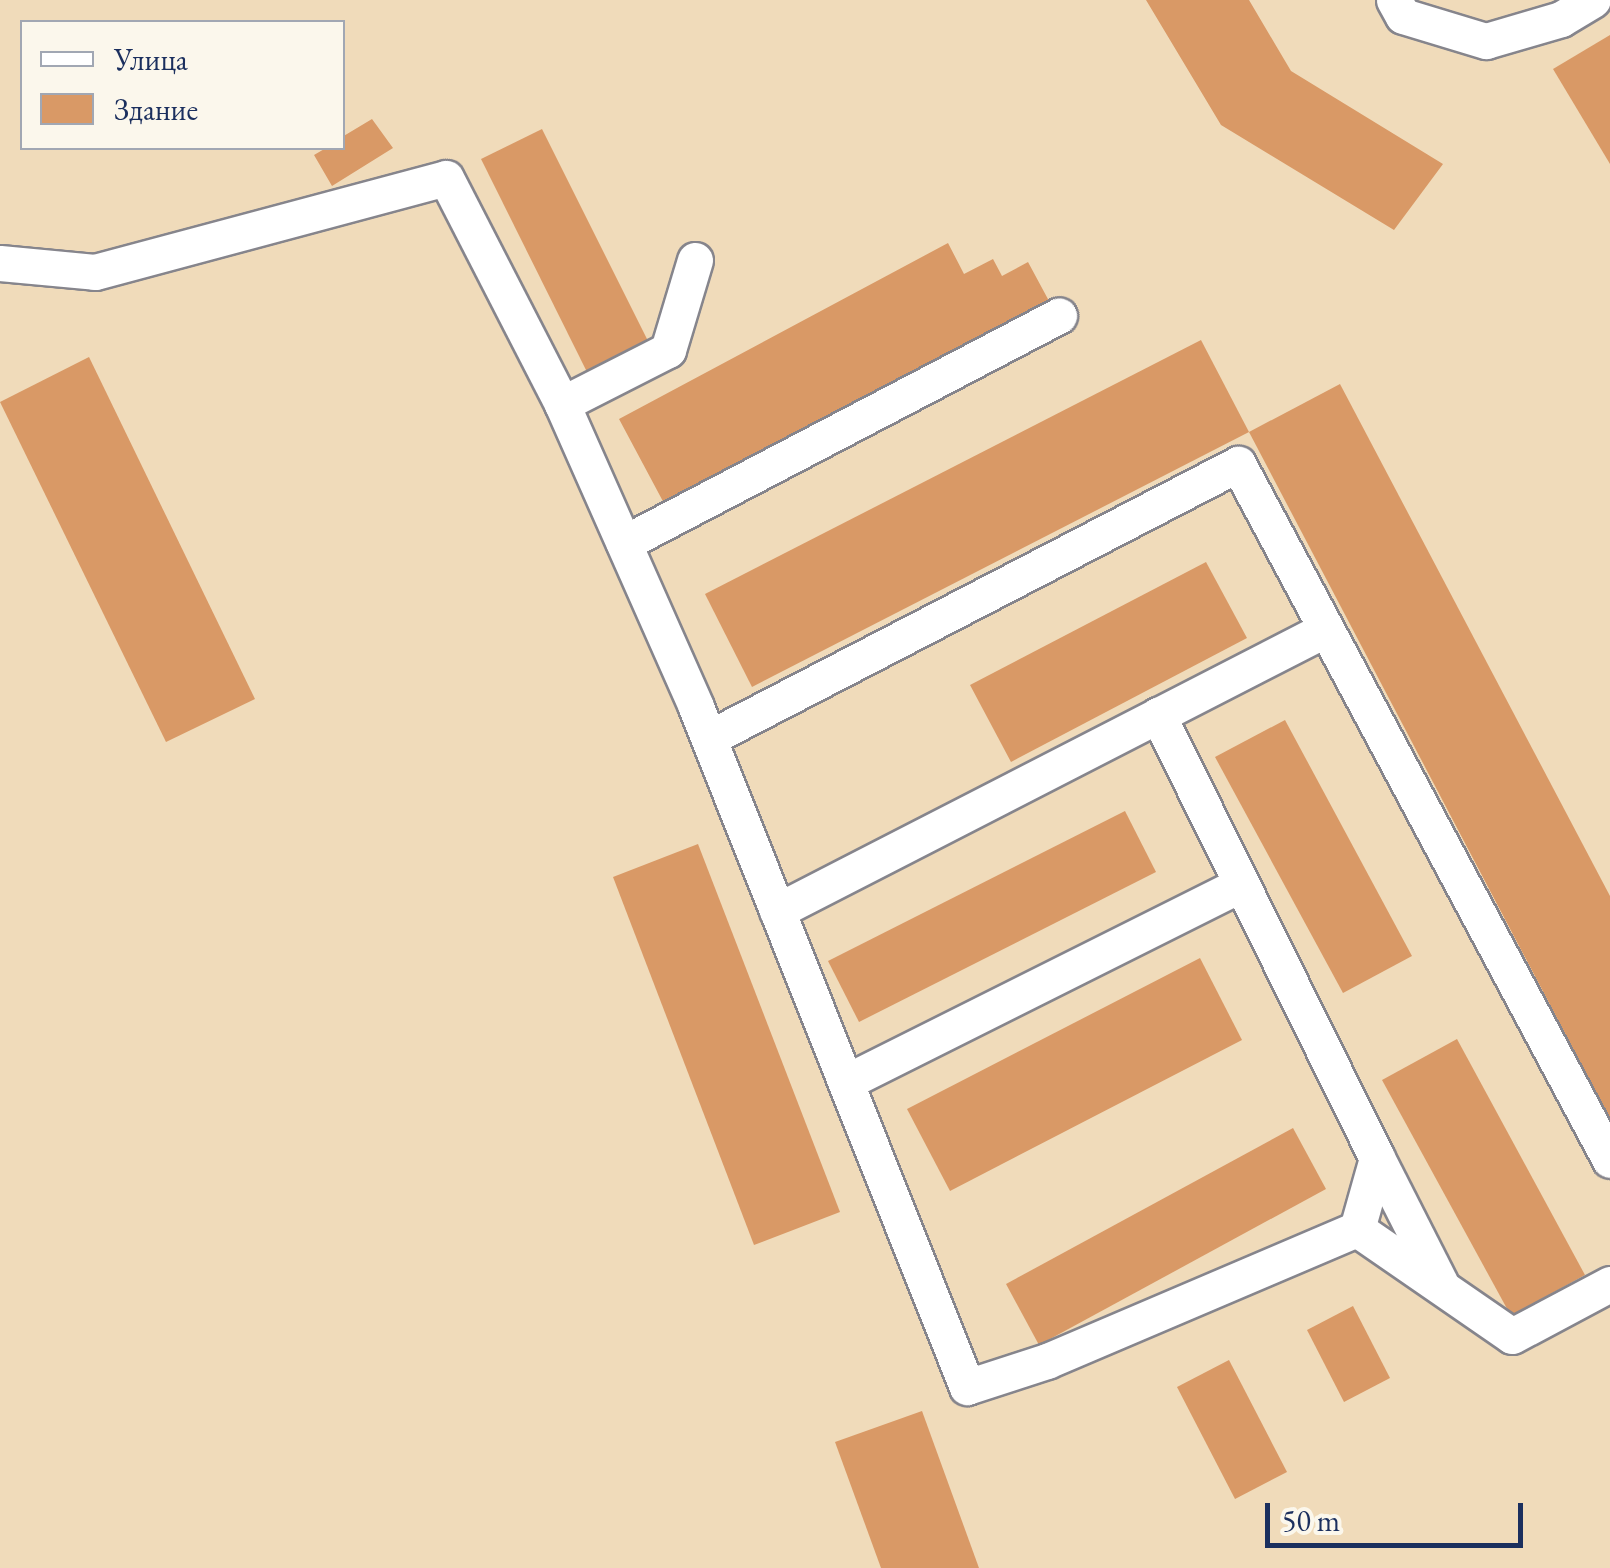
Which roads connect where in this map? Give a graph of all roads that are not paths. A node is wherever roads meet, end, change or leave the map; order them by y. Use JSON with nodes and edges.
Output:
{"nodes":[{"id":1,"x":1394,"y":0,"type":"edge"},
{"id":2,"x":1593,"y":0,"type":"edge"},
{"id":3,"x":695,"y":260,"type":"dead end"},
{"id":4,"x":0,"y":263,"type":"edge"},
{"id":5,"x":1060,"y":316,"type":"dead end"},
{"id":6,"x":562,"y":404,"type":"junction"},
{"id":7,"x":624,"y":544,"type":"junction"},
{"id":8,"x":1326,"y":629,"type":"junction"},
{"id":9,"x":1158,"y":715,"type":"junction"},
{"id":10,"x":709,"y":738,"type":"junction"},
{"id":11,"x":1241,"y":884,"type":"junction"},
{"id":12,"x":777,"y":911,"type":"junction"},
{"id":13,"x":846,"y":1082,"type":"junction"},
{"id":14,"x":1376,"y":1158,"type":"junction"},
{"id":15,"x":1610,"y":1160,"type":"edge"},
{"id":16,"x":1357,"y":1229,"type":"junction"},
{"id":17,"x":1610,"y":1284,"type":"edge"},
{"id":18,"x":1443,"y":1288,"type":"junction"}],
"edges":[{"from":1,"to":2,"type":"lane"},
{"from":3,"to":6,"type":"lane"},
{"from":4,"to":6,"type":"lane"},
{"from":5,"to":7,"type":"lane"},
{"from":6,"to":7,"type":"lane"},
{"from":7,"to":10,"type":"lane"},
{"from":8,"to":9,"type":"lane"},
{"from":8,"to":10,"type":"lane"},
{"from":8,"to":15,"type":"lane"},
{"from":9,"to":11,"type":"lane"},
{"from":9,"to":12,"type":"lane"},
{"from":10,"to":12,"type":"lane"},
{"from":11,"to":13,"type":"lane"},
{"from":11,"to":14,"type":"lane"},
{"from":12,"to":13,"type":"lane"},
{"from":13,"to":16,"type":"lane"},
{"from":14,"to":16,"type":"lane"},
{"from":14,"to":18,"type":"lane"},
{"from":16,"to":18,"type":"lane"},
{"from":17,"to":18,"type":"lane"}]}
